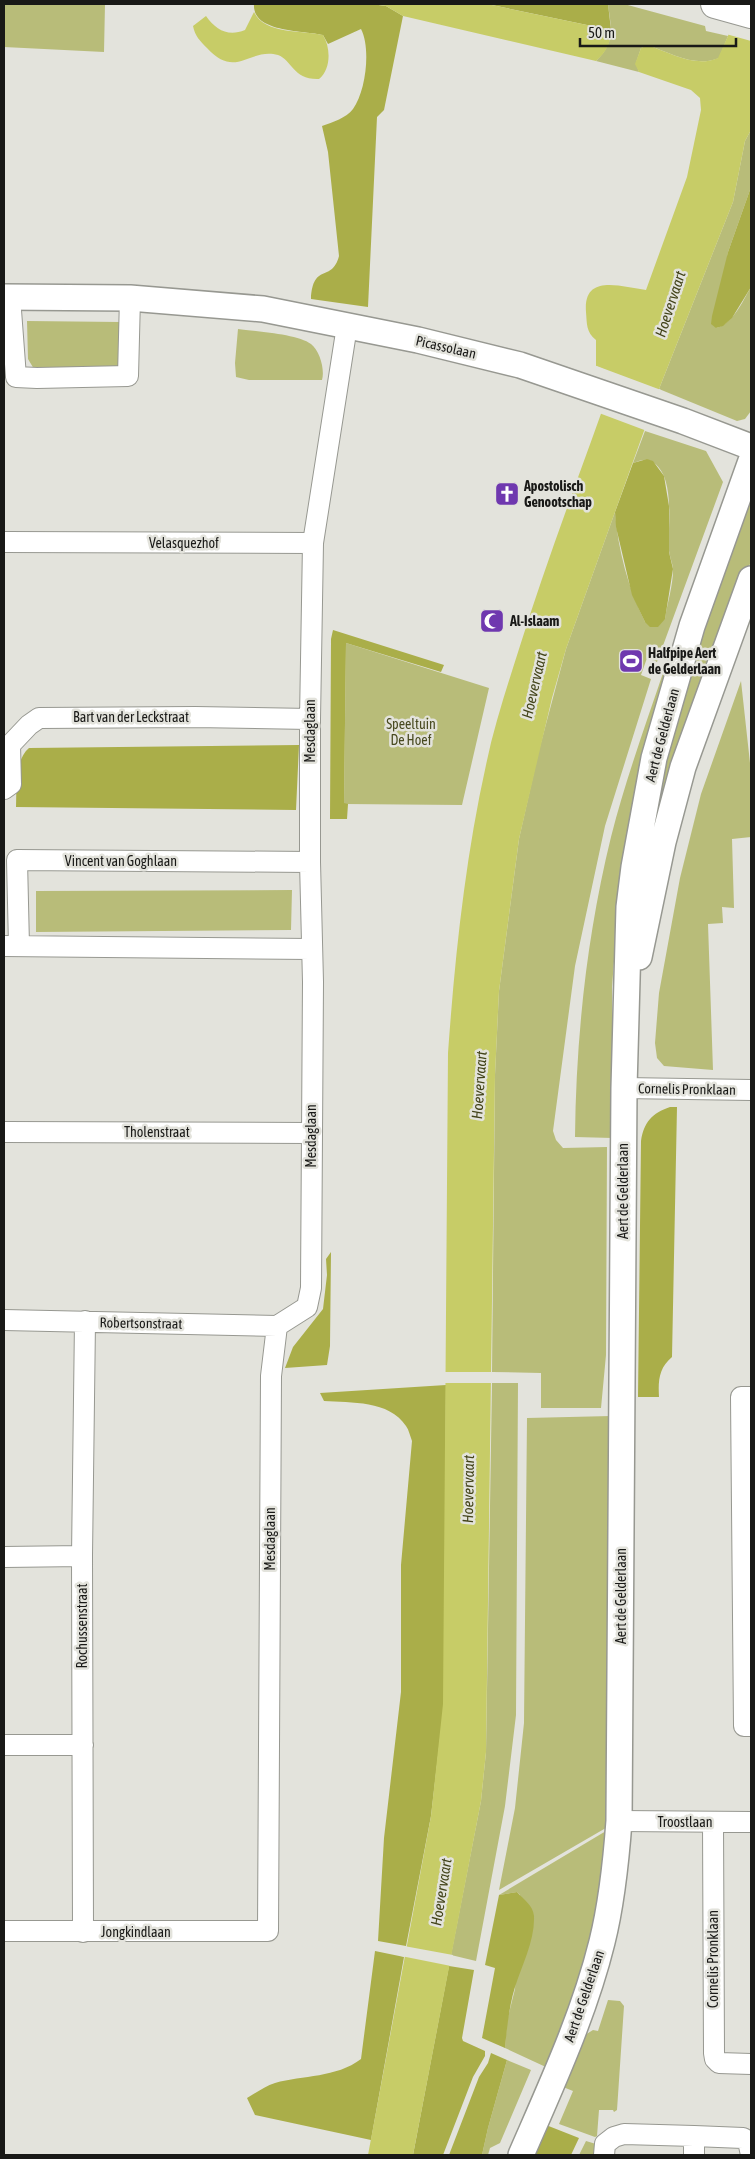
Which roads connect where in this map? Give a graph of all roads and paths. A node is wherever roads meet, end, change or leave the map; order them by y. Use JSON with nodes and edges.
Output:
{"nodes":[{"id":1,"x":720,"y":5,"type":"edge"},
{"id":2,"x":751,"y":14,"type":"edge"},
{"id":3,"x":7,"y":297,"type":"edge"},
{"id":4,"x":130,"y":298,"type":"junction"},
{"id":5,"x":347,"y":326,"type":"junction"},
{"id":6,"x":751,"y":447,"type":"edge"},
{"id":7,"x":751,"y":460,"type":"edge"},
{"id":8,"x":4,"y":542,"type":"edge"},
{"id":9,"x":314,"y":543,"type":"junction"},
{"id":10,"x":751,"y":580,"type":"edge"},
{"id":11,"x":310,"y":719,"type":"junction"},
{"id":12,"x":4,"y":789,"type":"edge"},
{"id":13,"x":310,"y":862,"type":"junction"},
{"id":14,"x":11,"y":946,"type":"edge"},
{"id":15,"x":311,"y":949,"type":"junction"},
{"id":16,"x":625,"y":1020,"type":"junction"},
{"id":17,"x":624,"y":1088,"type":"junction"},
{"id":18,"x":751,"y":1090,"type":"edge"},
{"id":19,"x":4,"y":1132,"type":"edge"},
{"id":20,"x":311,"y":1133,"type":"junction"},
{"id":21,"x":4,"y":1320,"type":"edge"},
{"id":22,"x":85,"y":1321,"type":"junction"},
{"id":23,"x":277,"y":1326,"type":"junction"},
{"id":24,"x":751,"y":1397,"type":"edge"},
{"id":25,"x":82,"y":1556,"type":"junction"},
{"id":26,"x":4,"y":1557,"type":"edge"},
{"id":27,"x":747,"y":1597,"type":"edge"},
{"id":28,"x":751,"y":1726,"type":"edge"},
{"id":29,"x":4,"y":1745,"type":"edge"},
{"id":30,"x":83,"y":1745,"type":"junction"},
{"id":31,"x":620,"y":1821,"type":"junction"},
{"id":32,"x":713,"y":1822,"type":"junction"},
{"id":33,"x":751,"y":1822,"type":"edge"},
{"id":34,"x":4,"y":1931,"type":"edge"},
{"id":35,"x":268,"y":1931,"type":"joint"},
{"id":36,"x":83,"y":1932,"type":"junction"},
{"id":37,"x":751,"y":2064,"type":"edge"},
{"id":38,"x":694,"y":2145,"type":"edge"},
{"id":39,"x":521,"y":2155,"type":"edge"},
{"id":40,"x":604,"y":2155,"type":"edge"},
{"id":41,"x":751,"y":2155,"type":"edge"}],
"edges":[{"from":1,"to":2,"type":"highway"},
{"from":3,"to":4,"type":"street","name":"Picassolaan"},
{"from":3,"to":4,"type":"street","name":"Picassolaan"},
{"from":4,"to":5,"type":"street","name":"Picassolaan"},
{"from":5,"to":6,"type":"street","name":"Picassolaan"},
{"from":5,"to":9,"type":"street","name":"Mesdaglaan"},
{"from":7,"to":16,"type":"street","name":"Aert de Gelderlaan"},
{"from":8,"to":9,"type":"street","name":"Velasquezhof"},
{"from":9,"to":11,"type":"street","name":"Mesdaglaan"},
{"from":10,"to":16,"type":"street","name":"Aert de Gelderlaan"},
{"from":11,"to":12,"type":"street","name":"Bart van der Leckstraat"},
{"from":11,"to":13,"type":"street","name":"Mesdaglaan"},
{"from":13,"to":14,"type":"street","name":"Vincent van Goghlaan"},
{"from":13,"to":15,"type":"street","name":"Mesdaglaan"},
{"from":14,"to":15,"type":"street","name":"Vincent van Goghlaan"},
{"from":15,"to":20,"type":"street","name":"Mesdaglaan"},
{"from":16,"to":17,"type":"street","name":"Aert de Gelderlaan"},
{"from":17,"to":18,"type":"street","name":"Cornelis Pronklaan"},
{"from":17,"to":31,"type":"street","name":"Aert de Gelderlaan"},
{"from":19,"to":20,"type":"street","name":"Tholenstraat"},
{"from":20,"to":23,"type":"street","name":"Mesdaglaan"},
{"from":21,"to":22,"type":"street","name":"Robertsonstraat"},
{"from":22,"to":23,"type":"street","name":"Robertsonstraat"},
{"from":22,"to":25,"type":"street","name":"Rochussenstraat"},
{"from":23,"to":35,"type":"street","name":"Mesdaglaan"},
{"from":24,"to":27,"type":"street"},
{"from":25,"to":26,"type":"street"},
{"from":25,"to":30,"type":"street","name":"Rochussenstraat"},
{"from":27,"to":28,"type":"street"},
{"from":29,"to":30,"type":"street"},
{"from":30,"to":36,"type":"street","name":"Rochussenstraat"},
{"from":31,"to":32,"type":"street","name":"Troostlaan"},
{"from":31,"to":39,"type":"street","name":"Aert de Gelderlaan"},
{"from":32,"to":33,"type":"street","name":"Troostlaan"},
{"from":32,"to":37,"type":"street","name":"Cornelis Pronklaan"},
{"from":34,"to":36,"type":"street","name":"Jongkindlaan"},
{"from":35,"to":36,"type":"street","name":"Jongkindlaan"},
{"from":38,"to":40,"type":"street"},
{"from":38,"to":41,"type":"street"}]}
